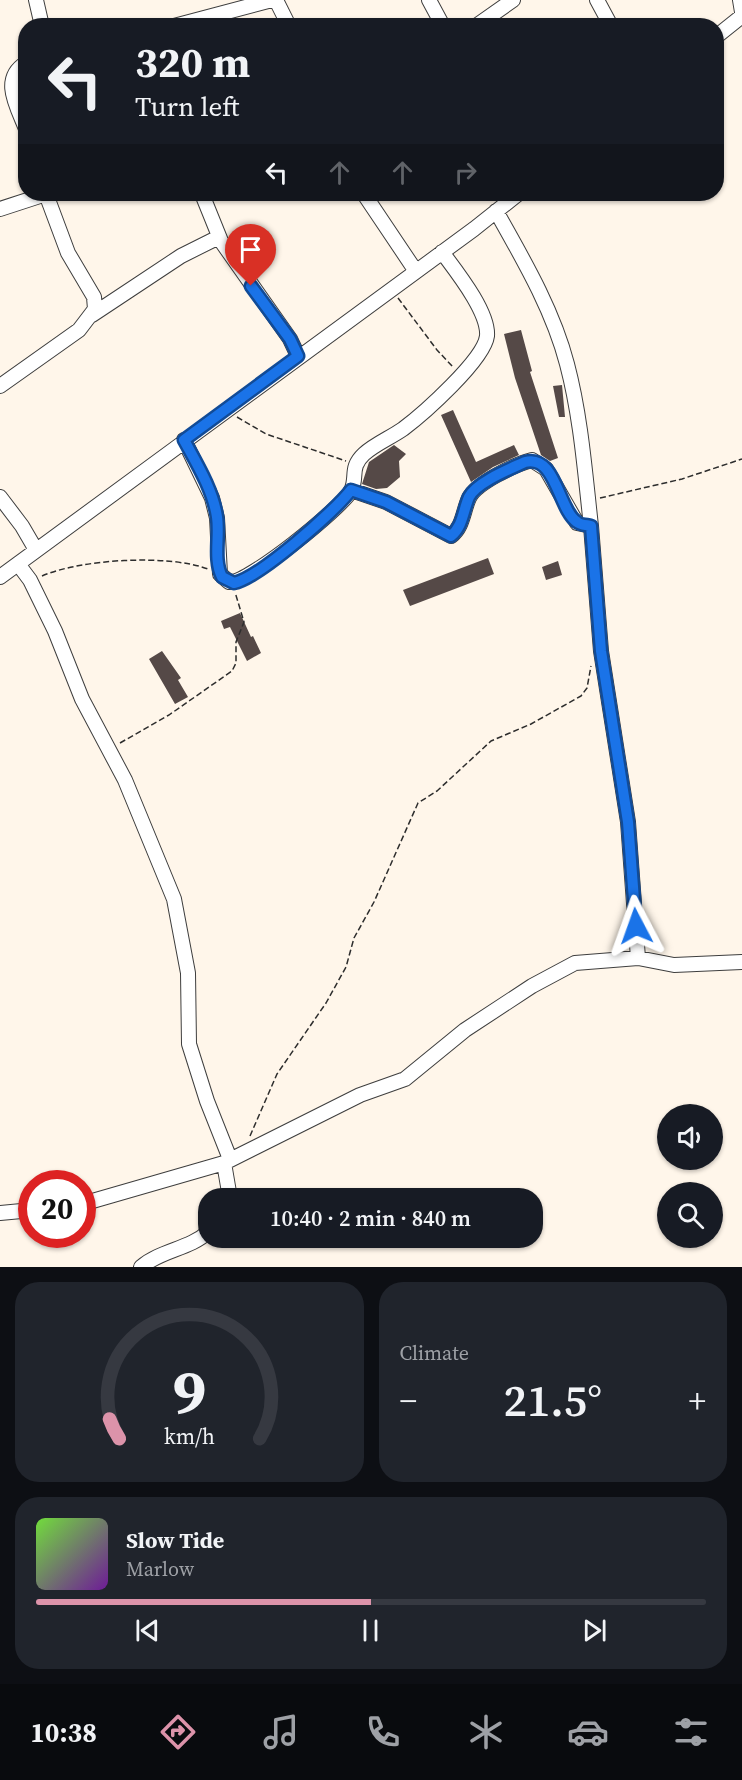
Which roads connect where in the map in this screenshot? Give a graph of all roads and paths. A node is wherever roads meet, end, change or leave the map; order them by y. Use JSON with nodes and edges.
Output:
{"nodes":[{"id":1,"x":36,"y":0,"type":"edge"},
{"id":2,"x":274,"y":0,"type":"edge"},
{"id":3,"x":429,"y":0,"type":"edge"},
{"id":4,"x":513,"y":0,"type":"edge"},
{"id":5,"x":597,"y":0,"type":"edge"},
{"id":6,"x":740,"y":0,"type":"edge"},
{"id":7,"x":742,"y":14,"type":"edge"},
{"id":8,"x":40,"y":18,"type":"edge"},
{"id":9,"x":205,"y":18,"type":"edge"},
{"id":10,"x":284,"y":18,"type":"edge"},
{"id":11,"x":439,"y":18,"type":"edge"},
{"id":12,"x":487,"y":18,"type":"edge"},
{"id":13,"x":606,"y":18,"type":"edge"},
{"id":14,"x":724,"y":30,"type":"edge"},
{"id":15,"x":18,"y":67,"type":"edge"},
{"id":16,"x":18,"y":69,"type":"edge"},
{"id":17,"x":0,"y":71,"type":"edge"},
{"id":18,"x":18,"y":110,"type":"edge"},
{"id":19,"x":25,"y":201,"type":"edge"},
{"id":20,"x":49,"y":201,"type":"edge"},
{"id":21,"x":205,"y":201,"type":"edge"},
{"id":22,"x":368,"y":201,"type":"edge"},
{"id":23,"x":509,"y":201,"type":"edge"},
{"id":24,"x":0,"y":209,"type":"edge"},
{"id":25,"x":496,"y":211,"type":"junction"},
{"id":26,"x":219,"y":237,"type":"junction"},
{"id":27,"x":442,"y":252,"type":"junction"},
{"id":28,"x":415,"y":270,"type":"junction"},
{"id":29,"x":389,"y":290,"type":"junction"},
{"id":30,"x":92,"y":315,"type":"junction"},
{"id":31,"x":298,"y":356,"type":"junction"},
{"id":32,"x":461,"y":375,"type":"junction"},
{"id":33,"x":0,"y":386,"type":"edge"},
{"id":34,"x":224,"y":411,"type":"junction"},
{"id":35,"x":184,"y":440,"type":"junction"},
{"id":36,"x":742,"y":459,"type":"edge"},
{"id":37,"x":355,"y":465,"type":"junction"},
{"id":38,"x":351,"y":490,"type":"junction"},
{"id":39,"x":0,"y":498,"type":"edge"},
{"id":40,"x":588,"y":502,"type":"junction"},
{"id":41,"x":591,"y":526,"type":"junction"},
{"id":42,"x":36,"y":550,"type":"junction"},
{"id":43,"x":18,"y":564,"type":"junction"},
{"id":44,"x":220,"y":574,"type":"junction"},
{"id":45,"x":0,"y":577,"type":"edge"},
{"id":46,"x":30,"y":580,"type":"junction"},
{"id":47,"x":234,"y":583,"type":"junction"},
{"id":48,"x":591,"y":661,"type":"dead end"},
{"id":49,"x":108,"y":749,"type":"junction"},
{"id":50,"x":638,"y":958,"type":"junction"},
{"id":51,"x":742,"y":962,"type":"edge"},
{"id":52,"x":244,"y":1154,"type":"junction"},
{"id":53,"x":227,"y":1161,"type":"junction"},
{"id":54,"x":229,"y":1188,"type":"edge"},
{"id":55,"x":96,"y":1200,"type":"edge"},
{"id":56,"x":18,"y":1211,"type":"edge"},
{"id":57,"x":0,"y":1213,"type":"edge"},
{"id":58,"x":198,"y":1240,"type":"edge"},
{"id":59,"x":141,"y":1267,"type":"edge"}],
"edges":[{"from":1,"to":8,"type":"street"},
{"from":2,"to":9,"type":"street"},
{"from":2,"to":10,"type":"street"},
{"from":3,"to":11,"type":"street"},
{"from":4,"to":12,"type":"street"},
{"from":5,"to":13,"type":"street"},
{"from":6,"to":7,"type":"street"},
{"from":7,"to":14,"type":"street"},
{"from":15,"to":17,"type":"street"},
{"from":16,"to":18,"type":"street"},
{"from":19,"to":24,"type":"street"},
{"from":20,"to":30,"type":"street"},
{"from":21,"to":26,"type":"street"},
{"from":22,"to":28,"type":"street"},
{"from":23,"to":25,"type":"street"},
{"from":25,"to":27,"type":"street"},
{"from":25,"to":40,"type":"street"},
{"from":26,"to":30,"type":"street"},
{"from":26,"to":31,"type":"street"},
{"from":27,"to":28,"type":"street"},
{"from":27,"to":32,"type":"street"},
{"from":28,"to":29,"type":"street"},
{"from":29,"to":31,"type":"street"},
{"from":29,"to":32,"type":"path"},
{"from":30,"to":33,"type":"street"},
{"from":31,"to":34,"type":"street"},
{"from":32,"to":37,"type":"street"},
{"from":34,"to":35,"type":"street"},
{"from":34,"to":37,"type":"path"},
{"from":35,"to":42,"type":"street"},
{"from":35,"to":44,"type":"street"},
{"from":36,"to":40,"type":"path"},
{"from":37,"to":38,"type":"street"},
{"from":38,"to":41,"type":"street"},
{"from":38,"to":47,"type":"street"},
{"from":39,"to":42,"type":"street"},
{"from":40,"to":41,"type":"street"},
{"from":41,"to":50,"type":"street"},
{"from":42,"to":43,"type":"street"},
{"from":43,"to":45,"type":"street"},
{"from":43,"to":46,"type":"street"},
{"from":44,"to":46,"type":"path"},
{"from":44,"to":47,"type":"street"},
{"from":46,"to":49,"type":"street"},
{"from":47,"to":49,"type":"path"},
{"from":48,"to":52,"type":"path"},
{"from":49,"to":53,"type":"street"},
{"from":50,"to":51,"type":"street"},
{"from":50,"to":52,"type":"street"},
{"from":52,"to":53,"type":"street"},
{"from":53,"to":54,"type":"street"},
{"from":53,"to":55,"type":"street"},
{"from":56,"to":57,"type":"street"},
{"from":58,"to":59,"type":"street"}]}
